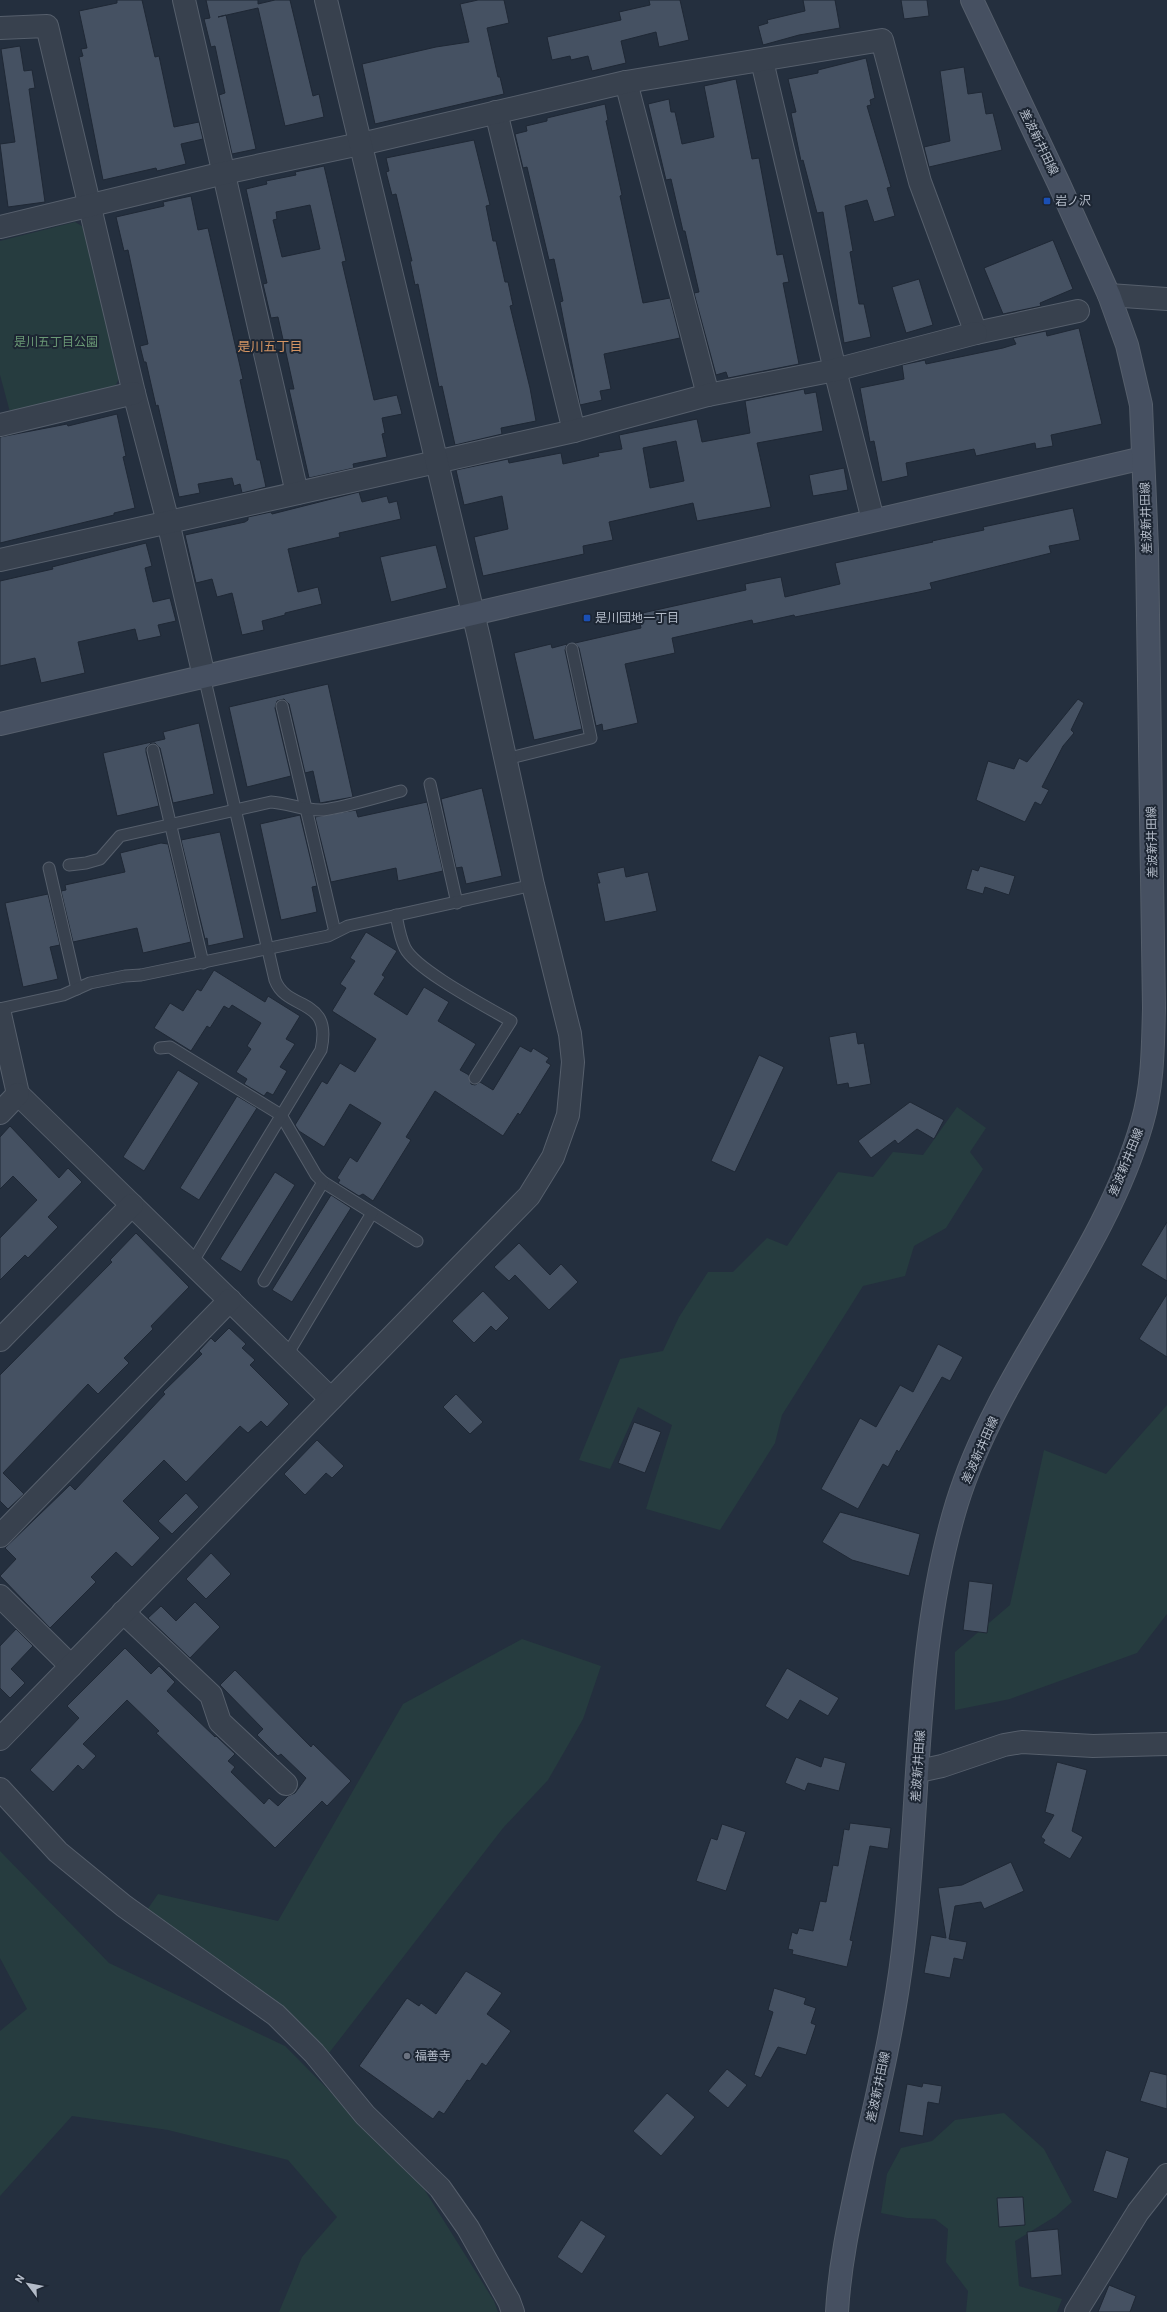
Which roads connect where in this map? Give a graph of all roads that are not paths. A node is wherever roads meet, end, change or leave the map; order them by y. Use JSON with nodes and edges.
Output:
{"nodes":[{"id":1,"x":184,"y":0,"type":"edge"},
{"id":2,"x":326,"y":0,"type":"edge"},
{"id":3,"x":972,"y":0,"type":"edge"},
{"id":4,"x":0,"y":28,"type":"edge"},
{"id":5,"x":762,"y":61,"type":"junction"},
{"id":6,"x":626,"y":82,"type":"junction"},
{"id":7,"x":496,"y":112,"type":"junction"},
{"id":8,"x":360,"y":144,"type":"junction"},
{"id":9,"x":224,"y":173,"type":"junction"},
{"id":10,"x":91,"y":206,"type":"junction"},
{"id":11,"x":0,"y":227,"type":"edge"},
{"id":12,"x":1109,"y":295,"type":"junction"},
{"id":13,"x":1167,"y":299,"type":"edge"},
{"id":14,"x":1078,"y":311,"type":"dead end"},
{"id":15,"x":976,"y":333,"type":"junction"},
{"id":16,"x":834,"y":370,"type":"junction"},
{"id":17,"x":134,"y":393,"type":"junction"},
{"id":18,"x":708,"y":395,"type":"junction"},
{"id":19,"x":0,"y":425,"type":"edge"},
{"id":20,"x":574,"y":431,"type":"junction"},
{"id":21,"x":1143,"y":458,"type":"junction"},
{"id":22,"x":436,"y":463,"type":"junction"},
{"id":23,"x":297,"y":493,"type":"junction"},
{"id":24,"x":873,"y":520,"type":"junction"},
{"id":25,"x":168,"y":522,"type":"junction"},
{"id":26,"x":0,"y":560,"type":"edge"},
{"id":27,"x":473,"y":615,"type":"junction"},
{"id":28,"x":572,"y":649,"type":"dead end"},
{"id":29,"x":204,"y":676,"type":"junction"},
{"id":30,"x":282,"y":706,"type":"dead end"},
{"id":31,"x":0,"y":724,"type":"edge"},
{"id":32,"x":153,"y":750,"type":"dead end"},
{"id":33,"x":506,"y":759,"type":"junction"},
{"id":34,"x":430,"y":784,"type":"dead end"},
{"id":35,"x":401,"y":791,"type":"dead end"},
{"id":36,"x":306,"y":808,"type":"junction"},
{"id":37,"x":235,"y":810,"type":"junction"},
{"id":38,"x":170,"y":824,"type":"junction"},
{"id":39,"x":69,"y":865,"type":"dead end"},
{"id":40,"x":49,"y":868,"type":"dead end"},
{"id":41,"x":533,"y":885,"type":"junction"},
{"id":42,"x":457,"y":903,"type":"junction"},
{"id":43,"x":396,"y":915,"type":"junction"},
{"id":44,"x":335,"y":932,"type":"junction"},
{"id":45,"x":266,"y":949,"type":"junction"},
{"id":46,"x":203,"y":963,"type":"junction"},
{"id":47,"x":76,"y":989,"type":"junction"},
{"id":48,"x":0,"y":1009,"type":"edge"},
{"id":49,"x":0,"y":1014,"type":"edge"},
{"id":50,"x":160,"y":1048,"type":"dead end"},
{"id":51,"x":475,"y":1078,"type":"dead end"},
{"id":52,"x":18,"y":1094,"type":"junction"},
{"id":53,"x":0,"y":1113,"type":"edge"},
{"id":54,"x":281,"y":1115,"type":"junction"},
{"id":55,"x":322,"y":1182,"type":"junction"},
{"id":56,"x":132,"y":1205,"type":"junction"},
{"id":57,"x":372,"y":1213,"type":"junction"},
{"id":58,"x":417,"y":1241,"type":"dead end"},
{"id":59,"x":192,"y":1263,"type":"junction"},
{"id":60,"x":264,"y":1281,"type":"dead end"},
{"id":61,"x":230,"y":1300,"type":"junction"},
{"id":62,"x":0,"y":1340,"type":"edge"},
{"id":63,"x":287,"y":1355,"type":"junction"},
{"id":64,"x":331,"y":1400,"type":"junction"},
{"id":65,"x":0,"y":1536,"type":"edge"},
{"id":66,"x":0,"y":1596,"type":"edge"},
{"id":67,"x":123,"y":1612,"type":"junction"},
{"id":68,"x":71,"y":1666,"type":"junction"},
{"id":69,"x":0,"y":1739,"type":"edge"},
{"id":70,"x":1167,"y":1744,"type":"edge"},
{"id":71,"x":919,"y":1771,"type":"junction"},
{"id":72,"x":286,"y":1784,"type":"dead end"},
{"id":73,"x":0,"y":1788,"type":"edge"},
{"id":74,"x":1167,"y":2175,"type":"edge"},
{"id":75,"x":513,"y":2312,"type":"edge"},
{"id":76,"x":837,"y":2312,"type":"edge"},
{"id":77,"x":1076,"y":2312,"type":"edge"}],
"edges":[{"from":1,"to":9,"type":"street"},
{"from":2,"to":8,"type":"street"},
{"from":3,"to":12,"type":"main road","name":"差波新井田線"},
{"from":4,"to":10,"type":"street"},
{"from":5,"to":6,"type":"street"},
{"from":5,"to":15,"type":"street"},
{"from":5,"to":16,"type":"street"},
{"from":6,"to":7,"type":"street"},
{"from":6,"to":18,"type":"street"},
{"from":7,"to":8,"type":"street"},
{"from":7,"to":20,"type":"street"},
{"from":8,"to":9,"type":"street"},
{"from":8,"to":22,"type":"street"},
{"from":9,"to":10,"type":"street"},
{"from":9,"to":23,"type":"street"},
{"from":10,"to":11,"type":"street"},
{"from":10,"to":17,"type":"street"},
{"from":12,"to":13,"type":"street"},
{"from":12,"to":21,"type":"main road","name":"差波新井田線"},
{"from":14,"to":15,"type":"street"},
{"from":15,"to":16,"type":"street"},
{"from":16,"to":18,"type":"street"},
{"from":16,"to":24,"type":"street"},
{"from":17,"to":19,"type":"street"},
{"from":17,"to":25,"type":"street"},
{"from":18,"to":20,"type":"street"},
{"from":20,"to":22,"type":"street"},
{"from":21,"to":24,"type":"main road"},
{"from":21,"to":71,"type":"main road","name":"差波新井田線"},
{"from":22,"to":23,"type":"street"},
{"from":22,"to":27,"type":"street"},
{"from":23,"to":25,"type":"street"},
{"from":24,"to":27,"type":"main road"},
{"from":25,"to":26,"type":"street"},
{"from":25,"to":29,"type":"street"},
{"from":27,"to":29,"type":"main road"},
{"from":27,"to":33,"type":"street"},
{"from":28,"to":33,"type":"lane"},
{"from":29,"to":31,"type":"main road"},
{"from":29,"to":37,"type":"lane"},
{"from":30,"to":36,"type":"lane"},
{"from":32,"to":38,"type":"lane"},
{"from":33,"to":41,"type":"street"},
{"from":34,"to":42,"type":"lane"},
{"from":35,"to":36,"type":"lane"},
{"from":36,"to":37,"type":"lane"},
{"from":36,"to":44,"type":"lane"},
{"from":37,"to":38,"type":"lane"},
{"from":37,"to":45,"type":"lane"},
{"from":38,"to":39,"type":"lane"},
{"from":38,"to":46,"type":"lane"},
{"from":40,"to":47,"type":"lane"},
{"from":41,"to":42,"type":"lane"},
{"from":41,"to":64,"type":"street"},
{"from":42,"to":43,"type":"lane"},
{"from":43,"to":44,"type":"lane"},
{"from":43,"to":51,"type":"lane"},
{"from":44,"to":45,"type":"lane"},
{"from":45,"to":46,"type":"lane"},
{"from":45,"to":54,"type":"lane"},
{"from":46,"to":47,"type":"lane"},
{"from":47,"to":48,"type":"lane"},
{"from":49,"to":52,"type":"street"},
{"from":50,"to":54,"type":"lane"},
{"from":52,"to":53,"type":"street"},
{"from":52,"to":56,"type":"street"},
{"from":54,"to":55,"type":"lane"},
{"from":54,"to":59,"type":"lane"},
{"from":55,"to":57,"type":"lane"},
{"from":55,"to":60,"type":"lane"},
{"from":56,"to":59,"type":"street"},
{"from":56,"to":62,"type":"street"},
{"from":57,"to":58,"type":"lane"},
{"from":57,"to":63,"type":"lane"},
{"from":59,"to":61,"type":"street"},
{"from":61,"to":63,"type":"street"},
{"from":61,"to":65,"type":"street"},
{"from":63,"to":64,"type":"street"},
{"from":64,"to":67,"type":"street"},
{"from":66,"to":68,"type":"street"},
{"from":67,"to":68,"type":"street"},
{"from":67,"to":72,"type":"street"},
{"from":68,"to":69,"type":"street"},
{"from":70,"to":71,"type":"street"},
{"from":71,"to":76,"type":"main road","name":"差波新井田線"},
{"from":73,"to":75,"type":"street"},
{"from":74,"to":77,"type":"street"}]}
